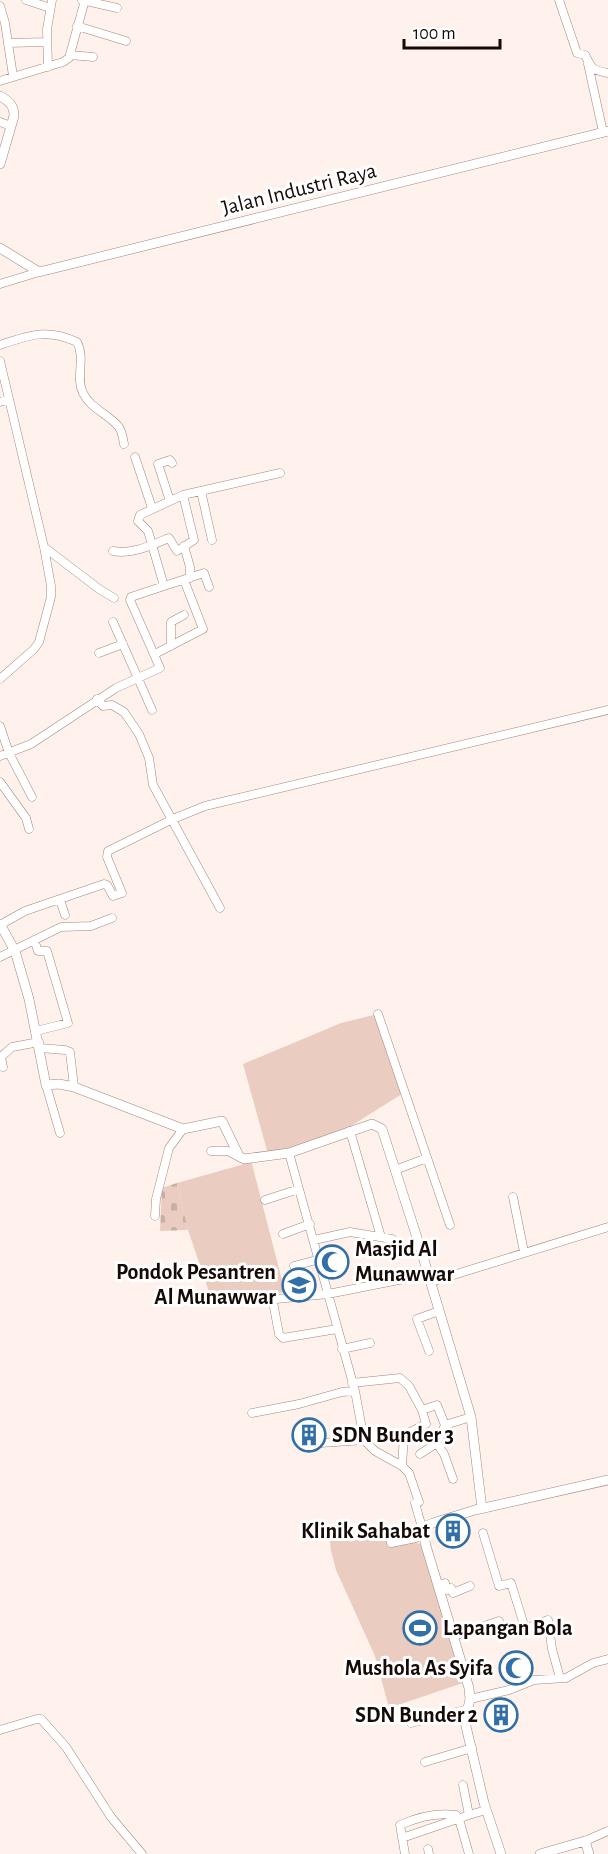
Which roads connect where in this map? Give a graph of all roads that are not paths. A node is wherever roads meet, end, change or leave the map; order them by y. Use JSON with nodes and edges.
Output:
{"nodes":[{"id":1,"x":26,"y":0,"type":"edge"},
{"id":2,"x":84,"y":0,"type":"edge"},
{"id":3,"x":563,"y":2,"type":"edge"},
{"id":4,"x":51,"y":4,"type":"edge"},
{"id":5,"x":0,"y":6,"type":"edge"},
{"id":6,"x":117,"y":8,"type":"dead end"},
{"id":7,"x":77,"y":26,"type":"junction"},
{"id":8,"x":3,"y":27,"type":"edge"},
{"id":9,"x":126,"y":41,"type":"dead end"},
{"id":10,"x":47,"y":42,"type":"junction"},
{"id":11,"x":8,"y":43,"type":"junction"},
{"id":12,"x":70,"y":55,"type":"junction"},
{"id":13,"x":93,"y":57,"type":"dead end"},
{"id":14,"x":588,"y":64,"type":"junction"},
{"id":15,"x":48,"y":67,"type":"junction"},
{"id":16,"x":608,"y":73,"type":"edge"},
{"id":17,"x":13,"y":76,"type":"junction"},
{"id":18,"x":0,"y":81,"type":"edge"},
{"id":19,"x":0,"y":96,"type":"edge"},
{"id":20,"x":0,"y":122,"type":"edge"},
{"id":21,"x":11,"y":126,"type":"junction"},
{"id":22,"x":606,"y":132,"type":"edge"},
{"id":23,"x":2,"y":153,"type":"edge"},
{"id":24,"x":0,"y":164,"type":"edge"},
{"id":25,"x":0,"y":248,"type":"edge"},
{"id":26,"x":39,"y":272,"type":"junction"},
{"id":27,"x":0,"y":284,"type":"edge"},
{"id":28,"x":0,"y":345,"type":"edge"},
{"id":29,"x":1,"y":367,"type":"edge"},
{"id":30,"x":9,"y":399,"type":"junction"},
{"id":31,"x":0,"y":402,"type":"edge"},
{"id":32,"x":124,"y":444,"type":"dead end"},
{"id":33,"x":155,"y":456,"type":"dead end"},
{"id":34,"x":135,"y":457,"type":"dead end"},
{"id":35,"x":172,"y":463,"type":"dead end"},
{"id":36,"x":158,"y":464,"type":"junction"},
{"id":37,"x":280,"y":473,"type":"dead end"},
{"id":38,"x":201,"y":491,"type":"junction"},
{"id":39,"x":183,"y":495,"type":"junction"},
{"id":40,"x":170,"y":501,"type":"junction"},
{"id":41,"x":152,"y":508,"type":"junction"},
{"id":42,"x":212,"y":540,"type":"dead end"},
{"id":43,"x":153,"y":545,"type":"junction"},
{"id":44,"x":184,"y":546,"type":"junction"},
{"id":45,"x":44,"y":547,"type":"junction"},
{"id":46,"x":113,"y":551,"type":"dead end"},
{"id":47,"x":187,"y":579,"type":"junction"},
{"id":48,"x":164,"y":586,"type":"junction"},
{"id":49,"x":209,"y":587,"type":"dead end"},
{"id":50,"x":114,"y":598,"type":"dead end"},
{"id":51,"x":184,"y":615,"type":"dead end"},
{"id":52,"x":113,"y":622,"type":"dead end"},
{"id":53,"x":123,"y":644,"type":"junction"},
{"id":54,"x":171,"y":646,"type":"junction"},
{"id":55,"x":99,"y":653,"type":"dead end"},
{"id":56,"x":155,"y":654,"type":"junction"},
{"id":57,"x":0,"y":679,"type":"edge"},
{"id":58,"x":139,"y":679,"type":"junction"},
{"id":59,"x":97,"y":699,"type":"junction"},
{"id":60,"x":152,"y":710,"type":"dead end"},
{"id":61,"x":608,"y":710,"type":"edge"},
{"id":62,"x":0,"y":726,"type":"edge"},
{"id":63,"x":9,"y":753,"type":"junction"},
{"id":64,"x":0,"y":756,"type":"edge"},
{"id":65,"x":0,"y":782,"type":"edge"},
{"id":66,"x":32,"y":797,"type":"dead end"},
{"id":67,"x":173,"y":819,"type":"junction"},
{"id":68,"x":29,"y":829,"type":"dead end"},
{"id":69,"x":60,"y":900,"type":"junction"},
{"id":70,"x":220,"y":908,"type":"dead end"},
{"id":71,"x":65,"y":915,"type":"dead end"},
{"id":72,"x":112,"y":918,"type":"dead end"},
{"id":73,"x":1,"y":927,"type":"edge"},
{"id":74,"x":34,"y":940,"type":"junction"},
{"id":75,"x":15,"y":951,"type":"junction"},
{"id":76,"x":0,"y":957,"type":"edge"},
{"id":77,"x":378,"y":1014,"type":"dead end"},
{"id":78,"x":36,"y":1031,"type":"junction"},
{"id":79,"x":40,"y":1045,"type":"junction"},
{"id":80,"x":3,"y":1067,"type":"dead end"},
{"id":81,"x":46,"y":1084,"type":"junction"},
{"id":82,"x":74,"y":1087,"type":"junction"},
{"id":83,"x":183,"y":1129,"type":"junction"},
{"id":84,"x":350,"y":1131,"type":"junction"},
{"id":85,"x":60,"y":1134,"type":"dead end"},
{"id":86,"x":211,"y":1151,"type":"dead end"},
{"id":87,"x":289,"y":1153,"type":"junction"},
{"id":88,"x":241,"y":1158,"type":"junction"},
{"id":89,"x":427,"y":1158,"type":"junction"},
{"id":90,"x":396,"y":1170,"type":"junction"},
{"id":91,"x":299,"y":1189,"type":"junction"},
{"id":92,"x":513,"y":1197,"type":"dead end"},
{"id":93,"x":265,"y":1200,"type":"dead end"},
{"id":94,"x":156,"y":1216,"type":"dead end"},
{"id":95,"x":310,"y":1224,"type":"junction"},
{"id":96,"x":450,"y":1226,"type":"dead end"},
{"id":97,"x":608,"y":1227,"type":"edge"},
{"id":98,"x":283,"y":1234,"type":"dead end"},
{"id":99,"x":381,"y":1237,"type":"junction"},
{"id":100,"x":392,"y":1239,"type":"dead end"},
{"id":101,"x":314,"y":1240,"type":"junction"},
{"id":102,"x":524,"y":1251,"type":"junction"},
{"id":103,"x":320,"y":1259,"type":"junction"},
{"id":104,"x":294,"y":1266,"type":"dead end"},
{"id":105,"x":430,"y":1278,"type":"junction"},
{"id":106,"x":328,"y":1294,"type":"junction"},
{"id":107,"x":439,"y":1311,"type":"junction"},
{"id":108,"x":337,"y":1329,"type":"junction"},
{"id":109,"x":370,"y":1343,"type":"dead end"},
{"id":110,"x":342,"y":1349,"type":"junction"},
{"id":111,"x":429,"y":1351,"type":"dead end"},
{"id":112,"x":352,"y":1383,"type":"junction"},
{"id":113,"x":355,"y":1392,"type":"junction"},
{"id":114,"x":422,"y":1410,"type":"junction"},
{"id":115,"x":252,"y":1413,"type":"dead end"},
{"id":116,"x":471,"y":1417,"type":"junction"},
{"id":117,"x":445,"y":1425,"type":"junction"},
{"id":118,"x":364,"y":1440,"type":"junction"},
{"id":119,"x":437,"y":1443,"type":"junction"},
{"id":120,"x":306,"y":1444,"type":"dead end"},
{"id":121,"x":420,"y":1454,"type":"dead end"},
{"id":122,"x":402,"y":1466,"type":"junction"},
{"id":123,"x":453,"y":1479,"type":"dead end"},
{"id":124,"x":608,"y":1480,"type":"edge"},
{"id":125,"x":482,"y":1509,"type":"junction"},
{"id":126,"x":423,"y":1531,"type":"junction"},
{"id":127,"x":483,"y":1533,"type":"dead end"},
{"id":128,"x":392,"y":1543,"type":"dead end"},
{"id":129,"x":439,"y":1585,"type":"junction"},
{"id":130,"x":470,"y":1586,"type":"dead end"},
{"id":131,"x":524,"y":1625,"type":"junction"},
{"id":132,"x":454,"y":1636,"type":"junction"},
{"id":133,"x":608,"y":1659,"type":"edge"},
{"id":134,"x":560,"y":1678,"type":"junction"},
{"id":135,"x":470,"y":1704,"type":"junction"},
{"id":136,"x":411,"y":1723,"type":"dead end"},
{"id":137,"x":0,"y":1730,"type":"edge"},
{"id":138,"x":472,"y":1748,"type":"junction"},
{"id":139,"x":425,"y":1762,"type":"dead end"},
{"id":140,"x":463,"y":1785,"type":"dead end"},
{"id":141,"x":486,"y":1810,"type":"junction"},
{"id":142,"x":469,"y":1815,"type":"junction"},
{"id":143,"x":459,"y":1819,"type":"junction"},
{"id":144,"x":608,"y":1831,"type":"edge"},
{"id":145,"x":402,"y":1838,"type":"junction"},
{"id":146,"x":585,"y":1841,"type":"junction"},
{"id":147,"x":142,"y":1854,"type":"edge"},
{"id":148,"x":405,"y":1854,"type":"edge"},
{"id":149,"x":469,"y":1854,"type":"edge"},
{"id":150,"x":501,"y":1854,"type":"edge"},
{"id":151,"x":540,"y":1854,"type":"edge"},
{"id":152,"x":589,"y":1854,"type":"edge"}],
"edges":[{"from":1,"to":4,"type":"street"},
{"from":2,"to":6,"type":"street"},
{"from":2,"to":7,"type":"street"},
{"from":3,"to":14,"type":"street"},
{"from":4,"to":10,"type":"street"},
{"from":5,"to":8,"type":"street"},
{"from":7,"to":9,"type":"street"},
{"from":7,"to":12,"type":"street"},
{"from":8,"to":11,"type":"street"},
{"from":10,"to":11,"type":"street"},
{"from":10,"to":15,"type":"street"},
{"from":11,"to":17,"type":"street"},
{"from":12,"to":13,"type":"street"},
{"from":12,"to":15,"type":"street"},
{"from":14,"to":16,"type":"street"},
{"from":14,"to":22,"type":"street"},
{"from":15,"to":17,"type":"street"},
{"from":17,"to":18,"type":"street"},
{"from":19,"to":21,"type":"street"},
{"from":20,"to":21,"type":"street"},
{"from":21,"to":23,"type":"street"},
{"from":22,"to":26,"type":"street","name":"Jalan Industri Raya"},
{"from":23,"to":24,"type":"street"},
{"from":25,"to":26,"type":"street"},
{"from":26,"to":27,"type":"street","name":"Jalan Industri Raya"},
{"from":28,"to":32,"type":"street"},
{"from":29,"to":30,"type":"street"},
{"from":30,"to":31,"type":"street"},
{"from":30,"to":45,"type":"street"},
{"from":33,"to":36,"type":"street"},
{"from":34,"to":41,"type":"street"},
{"from":35,"to":36,"type":"street"},
{"from":36,"to":40,"type":"street"},
{"from":37,"to":38,"type":"street"},
{"from":38,"to":39,"type":"street"},
{"from":38,"to":42,"type":"street"},
{"from":39,"to":40,"type":"street"},
{"from":39,"to":44,"type":"street"},
{"from":40,"to":41,"type":"street"},
{"from":41,"to":43,"type":"street"},
{"from":43,"to":44,"type":"street"},
{"from":43,"to":46,"type":"street"},
{"from":43,"to":48,"type":"street"},
{"from":44,"to":47,"type":"street"},
{"from":45,"to":50,"type":"street"},
{"from":45,"to":57,"type":"street"},
{"from":47,"to":48,"type":"street"},
{"from":47,"to":49,"type":"street"},
{"from":47,"to":54,"type":"street"},
{"from":48,"to":56,"type":"street"},
{"from":51,"to":54,"type":"street"},
{"from":52,"to":53,"type":"street"},
{"from":53,"to":55,"type":"street"},
{"from":53,"to":58,"type":"street"},
{"from":54,"to":56,"type":"street"},
{"from":56,"to":58,"type":"street"},
{"from":58,"to":59,"type":"street"},
{"from":58,"to":60,"type":"street"},
{"from":59,"to":63,"type":"street"},
{"from":59,"to":67,"type":"street"},
{"from":61,"to":67,"type":"street"},
{"from":62,"to":63,"type":"street"},
{"from":63,"to":64,"type":"street"},
{"from":63,"to":66,"type":"street"},
{"from":65,"to":68,"type":"street"},
{"from":67,"to":69,"type":"street"},
{"from":67,"to":70,"type":"street"},
{"from":69,"to":71,"type":"street"},
{"from":69,"to":73,"type":"street"},
{"from":72,"to":74,"type":"street"},
{"from":73,"to":75,"type":"street"},
{"from":74,"to":75,"type":"street"},
{"from":74,"to":78,"type":"street"},
{"from":75,"to":76,"type":"street"},
{"from":75,"to":78,"type":"street"},
{"from":77,"to":89,"type":"street"},
{"from":78,"to":79,"type":"street"},
{"from":79,"to":80,"type":"street"},
{"from":79,"to":81,"type":"street"},
{"from":79,"to":82,"type":"street"},
{"from":81,"to":82,"type":"street"},
{"from":81,"to":85,"type":"street"},
{"from":82,"to":83,"type":"street"},
{"from":83,"to":88,"type":"street"},
{"from":83,"to":94,"type":"street"},
{"from":84,"to":87,"type":"street"},
{"from":84,"to":90,"type":"street"},
{"from":84,"to":99,"type":"street"},
{"from":86,"to":88,"type":"street"},
{"from":87,"to":88,"type":"street"},
{"from":87,"to":91,"type":"street"},
{"from":89,"to":90,"type":"street"},
{"from":89,"to":96,"type":"street"},
{"from":90,"to":105,"type":"street"},
{"from":91,"to":93,"type":"street"},
{"from":91,"to":95,"type":"street"},
{"from":92,"to":102,"type":"street"},
{"from":95,"to":98,"type":"street"},
{"from":95,"to":101,"type":"street"},
{"from":97,"to":102,"type":"street"},
{"from":99,"to":100,"type":"street"},
{"from":99,"to":101,"type":"street"},
{"from":101,"to":103,"type":"street"},
{"from":102,"to":105,"type":"street"},
{"from":103,"to":104,"type":"street"},
{"from":103,"to":106,"type":"street"},
{"from":105,"to":106,"type":"street"},
{"from":105,"to":107,"type":"street"},
{"from":106,"to":108,"type":"street"},
{"from":106,"to":108,"type":"street"},
{"from":107,"to":111,"type":"street"},
{"from":107,"to":116,"type":"street"},
{"from":108,"to":110,"type":"street"},
{"from":109,"to":110,"type":"street"},
{"from":110,"to":112,"type":"street"},
{"from":112,"to":113,"type":"street"},
{"from":112,"to":114,"type":"street"},
{"from":113,"to":115,"type":"street"},
{"from":113,"to":118,"type":"street"},
{"from":114,"to":117,"type":"street"},
{"from":114,"to":122,"type":"street"},
{"from":116,"to":117,"type":"street"},
{"from":116,"to":125,"type":"street"},
{"from":117,"to":119,"type":"street"},
{"from":118,"to":120,"type":"street"},
{"from":118,"to":122,"type":"street"},
{"from":119,"to":121,"type":"street"},
{"from":119,"to":123,"type":"street"},
{"from":122,"to":126,"type":"street"},
{"from":124,"to":125,"type":"street"},
{"from":125,"to":126,"type":"street"},
{"from":126,"to":128,"type":"street"},
{"from":126,"to":129,"type":"street"},
{"from":127,"to":131,"type":"street"},
{"from":129,"to":130,"type":"street"},
{"from":129,"to":132,"type":"street"},
{"from":131,"to":132,"type":"street"},
{"from":131,"to":134,"type":"street"},
{"from":132,"to":135,"type":"street"},
{"from":133,"to":134,"type":"street"},
{"from":134,"to":135,"type":"street"},
{"from":135,"to":136,"type":"street"},
{"from":135,"to":138,"type":"street"},
{"from":137,"to":147,"type":"street"},
{"from":138,"to":139,"type":"street"},
{"from":138,"to":141,"type":"street"},
{"from":140,"to":142,"type":"street"},
{"from":141,"to":142,"type":"street"},
{"from":141,"to":150,"type":"street"},
{"from":142,"to":143,"type":"street"},
{"from":143,"to":145,"type":"street"},
{"from":143,"to":145,"type":"street"},
{"from":143,"to":149,"type":"street"},
{"from":144,"to":146,"type":"street"},
{"from":145,"to":148,"type":"street"},
{"from":146,"to":151,"type":"street"},
{"from":146,"to":152,"type":"street"}]}
